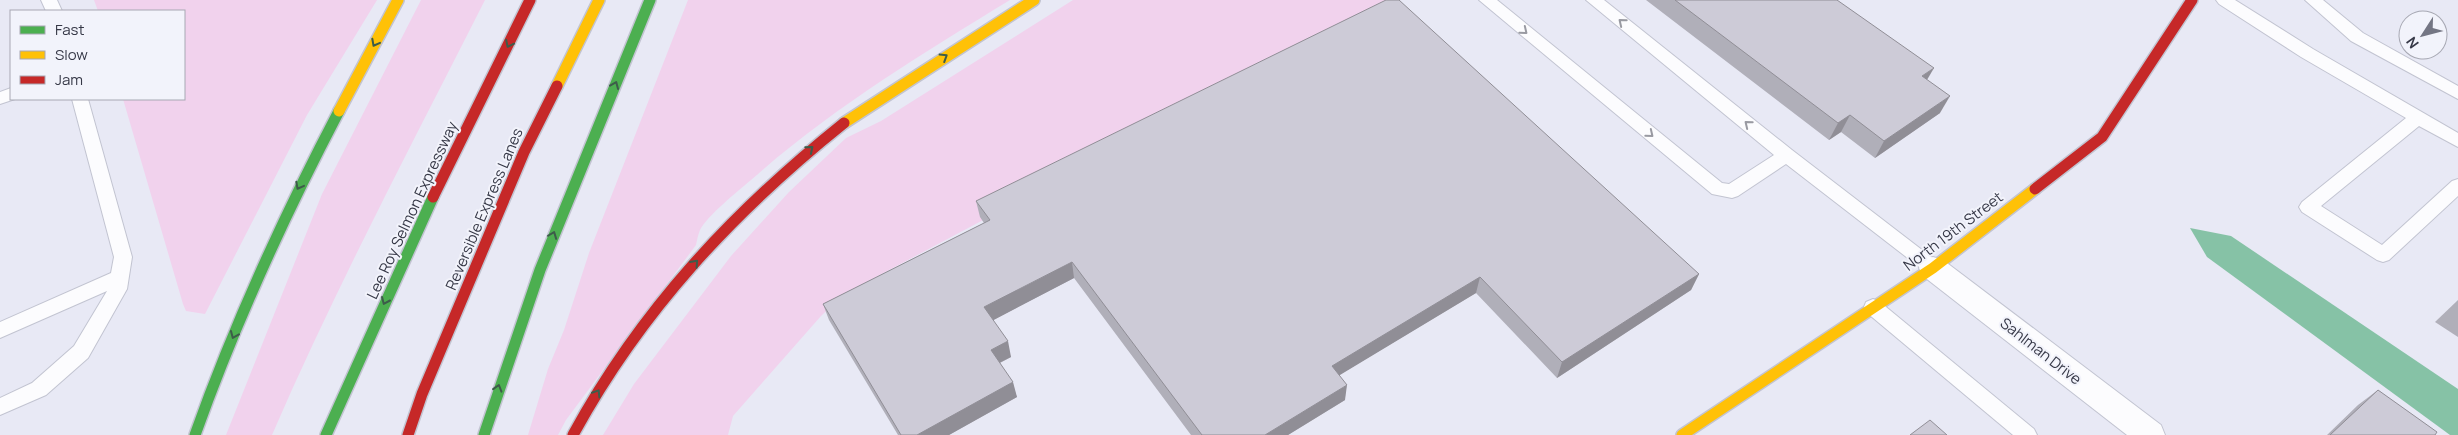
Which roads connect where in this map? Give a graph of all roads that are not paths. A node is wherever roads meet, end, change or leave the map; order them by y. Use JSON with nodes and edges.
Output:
{"nodes":[{"id":1,"x":398,"y":0,"type":"edge"},
{"id":2,"x":530,"y":0,"type":"edge"},
{"id":3,"x":599,"y":0,"type":"edge"},
{"id":4,"x":650,"y":0,"type":"edge"},
{"id":5,"x":1034,"y":0,"type":"edge"},
{"id":6,"x":1487,"y":0,"type":"edge"},
{"id":7,"x":1594,"y":0,"type":"edge"},
{"id":8,"x":2192,"y":0,"type":"edge"},
{"id":9,"x":2224,"y":0,"type":"edge"},
{"id":10,"x":2313,"y":0,"type":"edge"},
{"id":11,"x":2457,"y":92,"type":"edge"},
{"id":12,"x":80,"y":100,"type":"edge"},
{"id":13,"x":2418,"y":118,"type":"junction"},
{"id":14,"x":2458,"y":141,"type":"edge"},
{"id":15,"x":1786,"y":154,"type":"junction"},
{"id":16,"x":2458,"y":186,"type":"edge"},
{"id":17,"x":1933,"y":268,"type":"junction"},
{"id":18,"x":119,"y":278,"type":"junction"},
{"id":19,"x":1873,"y":307,"type":"junction"},
{"id":20,"x":0,"y":330,"type":"edge"},
{"id":21,"x":0,"y":407,"type":"edge"},
{"id":22,"x":195,"y":435,"type":"edge"},
{"id":23,"x":326,"y":435,"type":"edge"},
{"id":24,"x":408,"y":435,"type":"edge"},
{"id":25,"x":484,"y":435,"type":"edge"},
{"id":26,"x":573,"y":435,"type":"edge"},
{"id":27,"x":1682,"y":435,"type":"edge"},
{"id":28,"x":2027,"y":435,"type":"edge"},
{"id":29,"x":2150,"y":435,"type":"edge"}],
"edges":[{"from":1,"to":22,"type":"main road","one_way":true},
{"from":2,"to":23,"type":"main road","name":"Lee Roy Selmon Expressway","one_way":true},
{"from":3,"to":24,"type":"main road","name":"Reversible Express Lanes"},
{"from":25,"to":4,"type":"main road","one_way":true},
{"from":26,"to":5,"type":"main road","one_way":true},
{"from":6,"to":15,"type":"lane","one_way":true},
{"from":15,"to":7,"type":"lane","one_way":true},
{"from":8,"to":17,"type":"main road","name":"North 19th Street"},
{"from":9,"to":13,"type":"lane"},
{"from":10,"to":11,"type":"lane"},
{"from":12,"to":18,"type":"lane"},
{"from":13,"to":14,"type":"lane"},
{"from":13,"to":16,"type":"lane"},
{"from":15,"to":17,"type":"lane"},
{"from":17,"to":19,"type":"main road","name":"North 19th Street"},
{"from":17,"to":29,"type":"street","name":"Sahlman Drive"},
{"from":18,"to":20,"type":"lane"},
{"from":18,"to":21,"type":"lane"},
{"from":19,"to":27,"type":"main road","name":"North 19th Street"},
{"from":19,"to":28,"type":"lane"}]}
